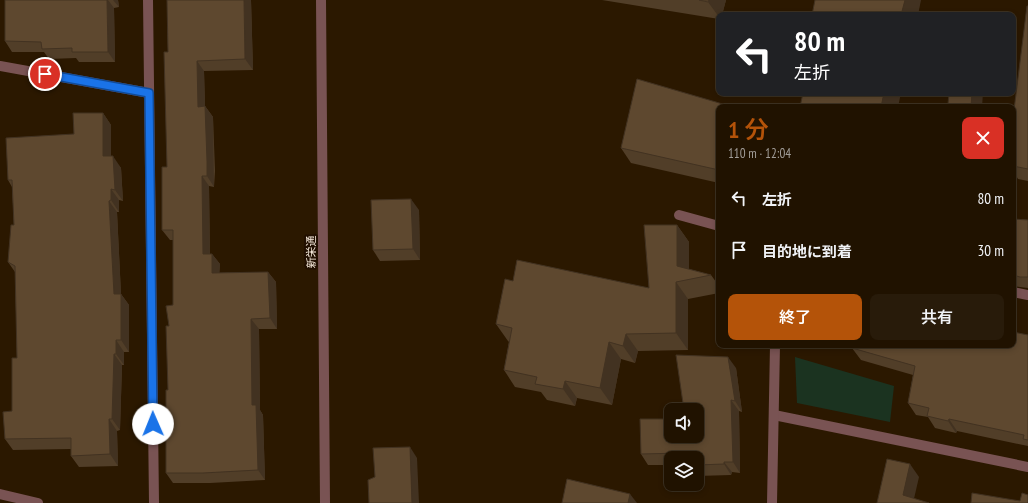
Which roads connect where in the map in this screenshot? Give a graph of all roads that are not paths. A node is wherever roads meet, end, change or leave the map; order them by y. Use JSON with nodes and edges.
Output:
{"nodes":[{"id":1,"x":148,"y":0,"type":"edge"},
{"id":2,"x":321,"y":0,"type":"edge"},
{"id":3,"x":0,"y":66,"type":"edge"},
{"id":4,"x":149,"y":93,"type":"junction"},
{"id":5,"x":679,"y":215,"type":"dead end"},
{"id":6,"x":716,"y":225,"type":"edge"},
{"id":7,"x":1016,"y":293,"type":"edge"},
{"id":8,"x":1028,"y":295,"type":"edge"},
{"id":9,"x":775,"y":348,"type":"edge"},
{"id":10,"x":774,"y":415,"type":"junction"},
{"id":11,"x":1028,"y":467,"type":"edge"},
{"id":12,"x":5,"y":498,"type":"edge"},
{"id":13,"x":38,"y":503,"type":"edge"},
{"id":14,"x":154,"y":503,"type":"edge"},
{"id":15,"x":325,"y":503,"type":"edge"},
{"id":16,"x":772,"y":503,"type":"edge"}],
"edges":[{"from":1,"to":4,"type":"street"},
{"from":2,"to":15,"type":"street","name":"新栄通"},
{"from":3,"to":4,"type":"street"},
{"from":4,"to":14,"type":"street"},
{"from":5,"to":6,"type":"street"},
{"from":7,"to":8,"type":"street"},
{"from":9,"to":10,"type":"street"},
{"from":10,"to":11,"type":"street"},
{"from":10,"to":16,"type":"street"},
{"from":12,"to":13,"type":"street"}]}
